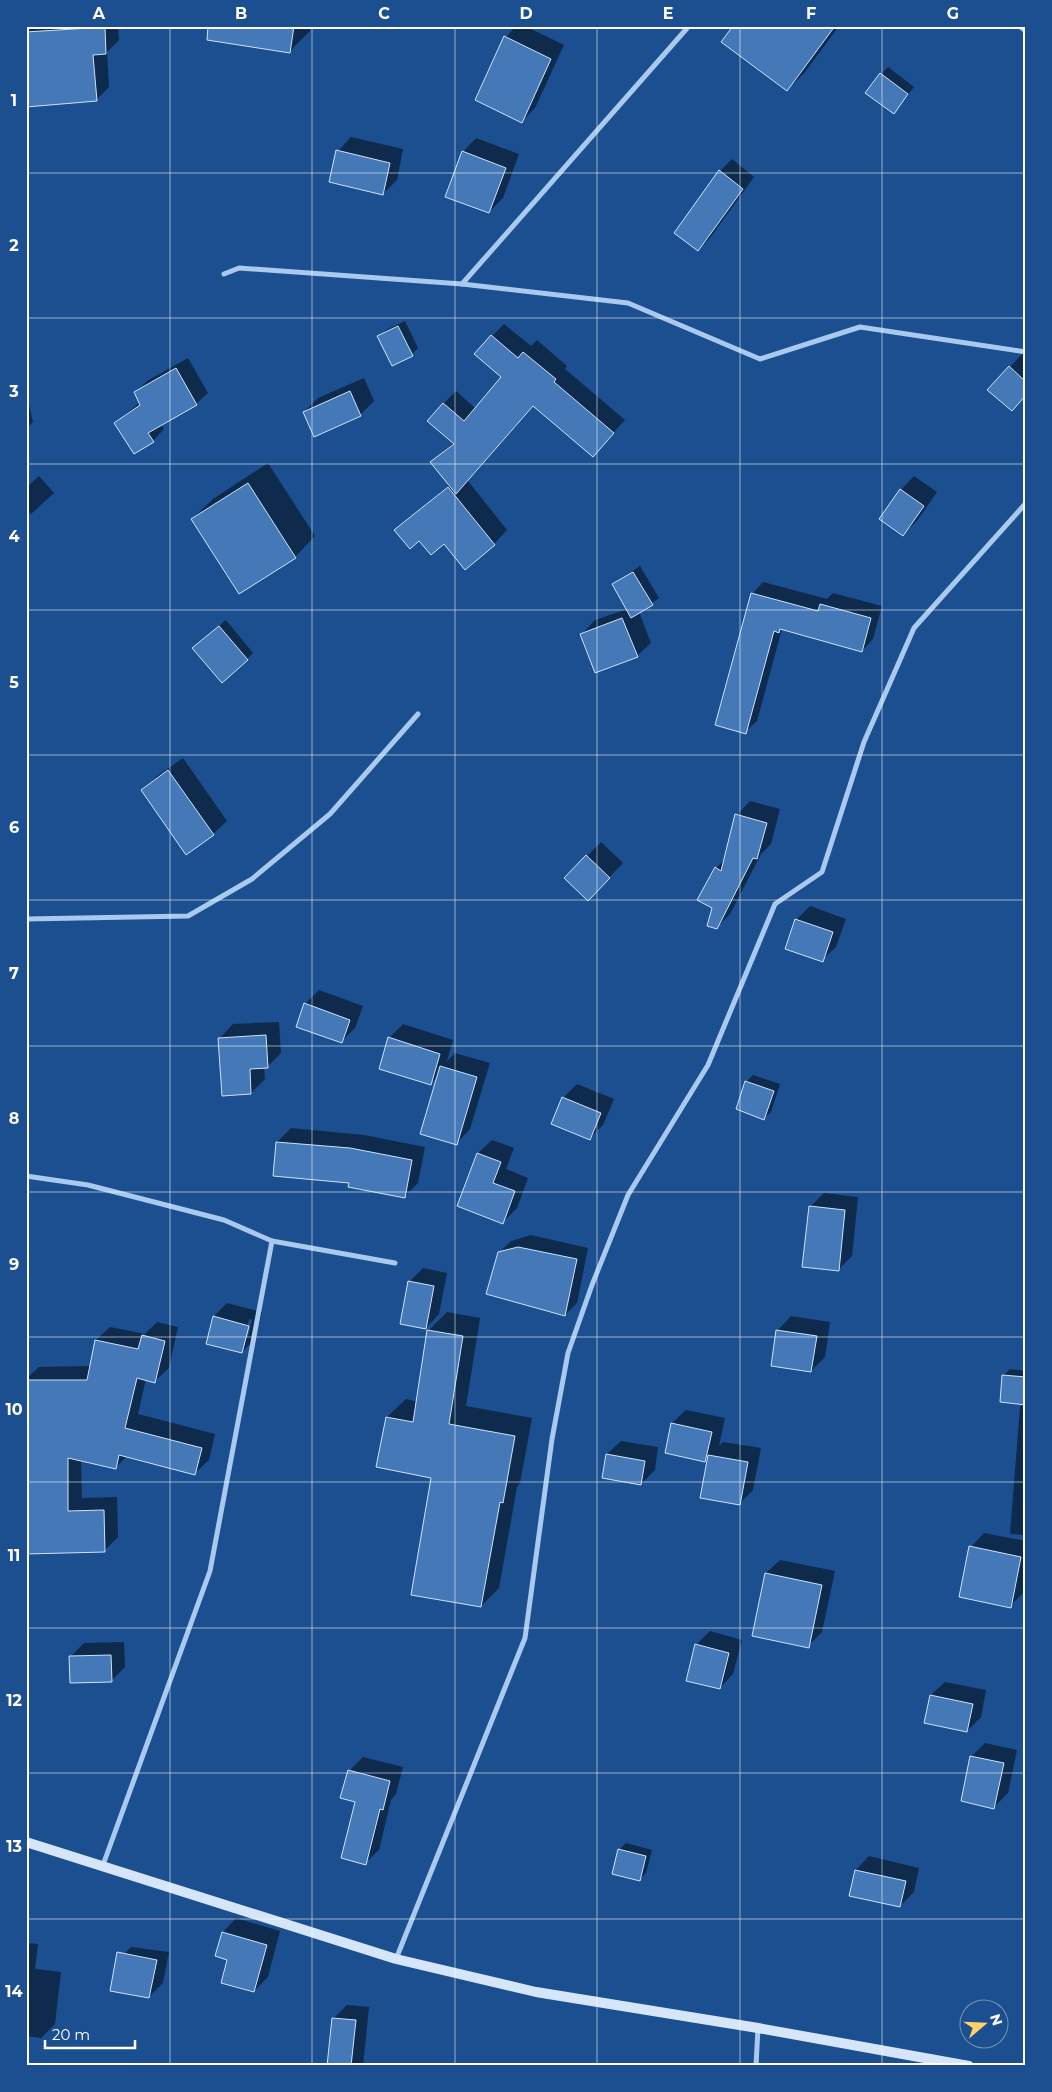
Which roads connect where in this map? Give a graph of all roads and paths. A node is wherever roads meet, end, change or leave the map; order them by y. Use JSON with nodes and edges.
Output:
{"nodes":[{"id":1,"x":689,"y":26,"type":"edge"},
{"id":2,"x":1019,"y":26,"type":"edge"},
{"id":3,"x":1026,"y":31,"type":"edge"},
{"id":4,"x":224,"y":274,"type":"dead end"},
{"id":5,"x":462,"y":284,"type":"junction"},
{"id":6,"x":1026,"y":352,"type":"edge"},
{"id":7,"x":1026,"y":503,"type":"edge"},
{"id":8,"x":418,"y":714,"type":"dead end"},
{"id":9,"x":26,"y":918,"type":"edge"},
{"id":10,"x":26,"y":1176,"type":"edge"},
{"id":11,"x":272,"y":1241,"type":"junction"},
{"id":12,"x":395,"y":1263,"type":"dead end"},
{"id":13,"x":26,"y":1842,"type":"edge"},
{"id":14,"x":102,"y":1865,"type":"junction"},
{"id":15,"x":396,"y":1959,"type":"junction"},
{"id":16,"x":758,"y":2028,"type":"junction"},
{"id":17,"x":756,"y":2066,"type":"edge"},
{"id":18,"x":969,"y":2066,"type":"edge"}],
"edges":[{"from":1,"to":5,"type":"street"},
{"from":2,"to":3,"type":"street"},
{"from":4,"to":5,"type":"street"},
{"from":5,"to":6,"type":"street"},
{"from":7,"to":15,"type":"street"},
{"from":8,"to":9,"type":"street"},
{"from":10,"to":11,"type":"street"},
{"from":11,"to":12,"type":"street"},
{"from":11,"to":14,"type":"street"},
{"from":13,"to":14,"type":"street"},
{"from":14,"to":15,"type":"street"},
{"from":15,"to":16,"type":"street"},
{"from":16,"to":17,"type":"street"},
{"from":16,"to":18,"type":"street"}]}
